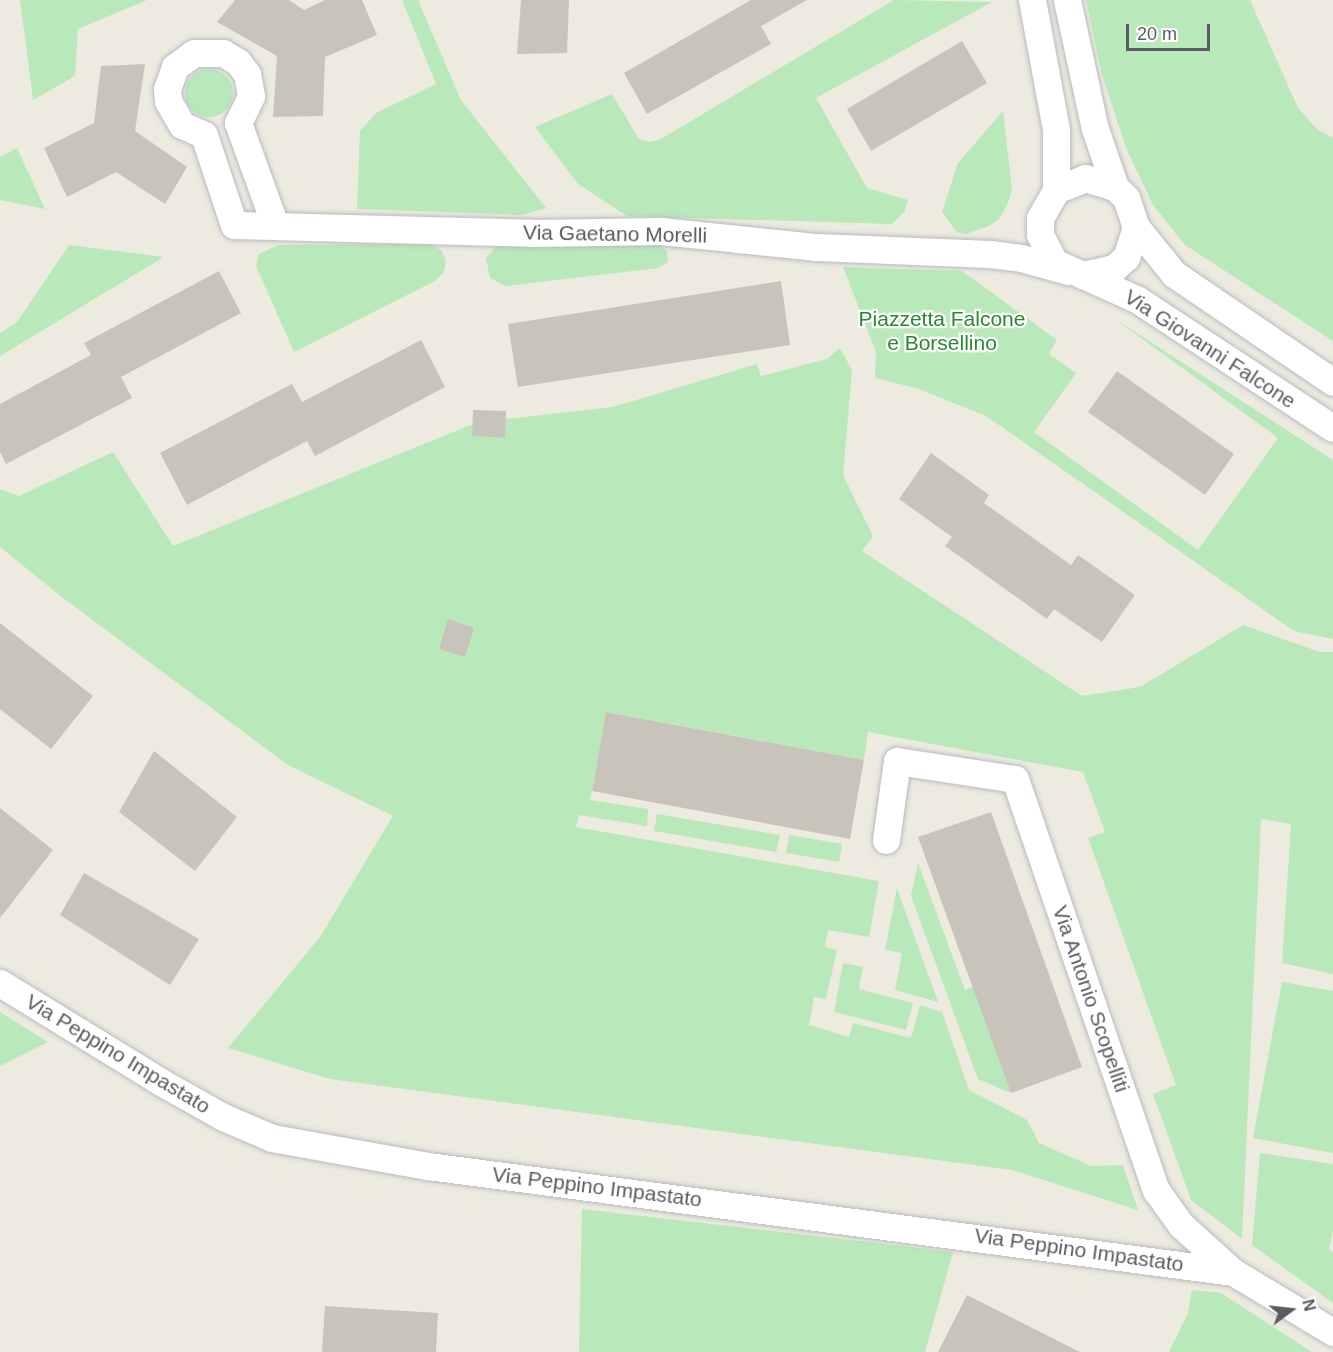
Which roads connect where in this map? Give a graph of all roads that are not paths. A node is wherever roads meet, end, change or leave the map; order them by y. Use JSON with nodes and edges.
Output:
{"nodes":[{"id":1,"x":1032,"y":0,"type":"edge"},
{"id":2,"x":1067,"y":0,"type":"edge"},
{"id":3,"x":1115,"y":187,"type":"junction"},
{"id":4,"x":1056,"y":190,"type":"junction"},
{"id":5,"x":1040,"y":218,"type":"junction"},
{"id":6,"x":275,"y":225,"type":"junction"},
{"id":7,"x":1136,"y":227,"type":"junction"},
{"id":8,"x":990,"y":254,"type":"junction"},
{"id":9,"x":1076,"y":273,"type":"junction"},
{"id":10,"x":1333,"y":382,"type":"edge"},
{"id":11,"x":1333,"y":428,"type":"edge"},
{"id":12,"x":886,"y":840,"type":"dead end"},
{"id":13,"x":0,"y":983,"type":"edge"},
{"id":14,"x":1233,"y":1272,"type":"junction"},
{"id":15,"x":1333,"y":1332,"type":"edge"}],
"edges":[{"from":1,"to":4,"type":"street"},
{"from":2,"to":3,"type":"street"},
{"from":3,"to":4,"type":"street"},
{"from":3,"to":7,"type":"street"},
{"from":4,"to":5,"type":"street"},
{"from":5,"to":8,"type":"street"},
{"from":5,"to":9,"type":"street"},
{"from":6,"to":6,"type":"street","name":"Via Gaetano Morelli"},
{"from":6,"to":8,"type":"street","name":"Via Gaetano Morelli"},
{"from":7,"to":9,"type":"street"},
{"from":7,"to":10,"type":"street","name":"Via Giovanni Falcone"},
{"from":8,"to":9,"type":"street","name":"Via Gaetano Morelli"},
{"from":9,"to":11,"type":"street","name":"Via Giovanni Falcone"},
{"from":12,"to":14,"type":"street","name":"Via Antonio Scopelliti"},
{"from":13,"to":14,"type":"street","name":"Via Peppino Impastato"},
{"from":14,"to":15,"type":"street","name":"Via Antonio Scopelliti"}]}
